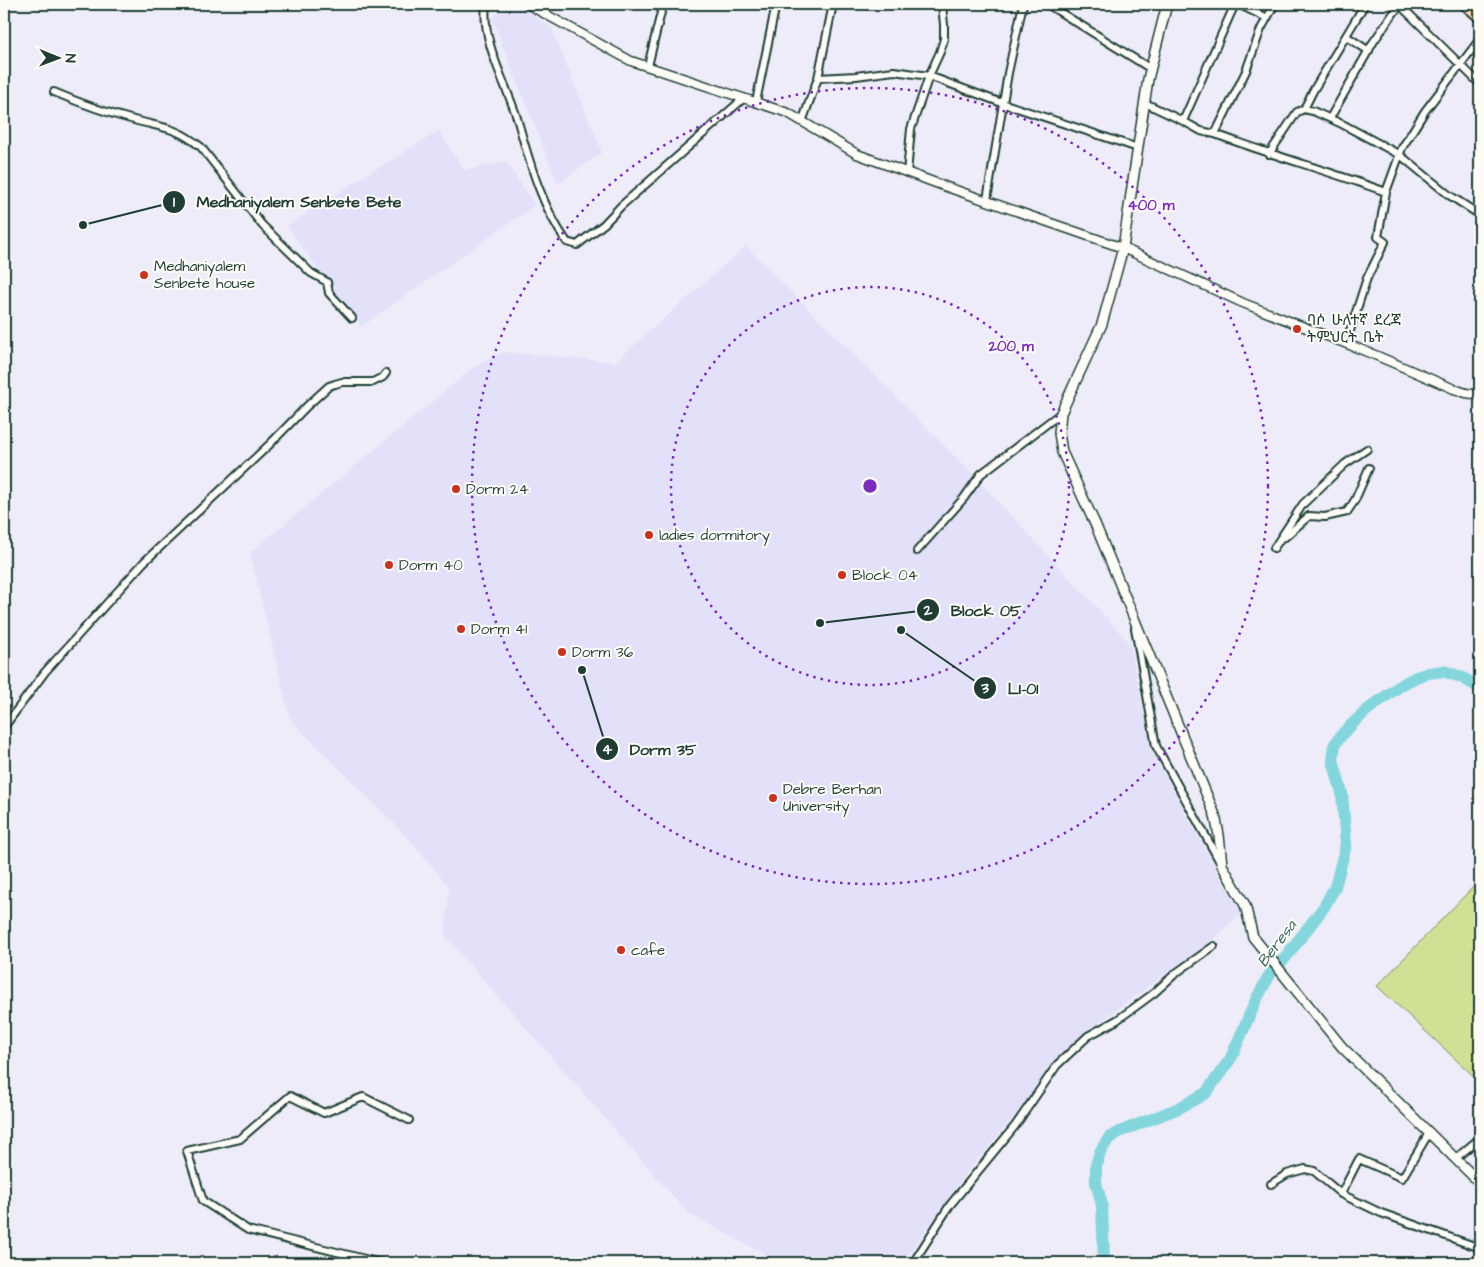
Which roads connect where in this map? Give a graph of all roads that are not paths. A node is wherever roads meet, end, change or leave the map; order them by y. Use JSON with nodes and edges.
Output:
{"nodes":[{"id":1,"x":486,"y":4,"type":"edge"},
{"id":2,"x":526,"y":4,"type":"edge"},
{"id":3,"x":663,"y":4,"type":"edge"},
{"id":4,"x":776,"y":4,"type":"edge"},
{"id":5,"x":833,"y":4,"type":"edge"},
{"id":6,"x":942,"y":4,"type":"edge"},
{"id":7,"x":1023,"y":4,"type":"edge"},
{"id":8,"x":1047,"y":4,"type":"edge"},
{"id":9,"x":1166,"y":4,"type":"edge"},
{"id":10,"x":1237,"y":4,"type":"edge"},
{"id":11,"x":1275,"y":4,"type":"edge"},
{"id":12,"x":1365,"y":4,"type":"edge"},
{"id":13,"x":1399,"y":4,"type":"edge"},
{"id":14,"x":1464,"y":4,"type":"edge"},
{"id":15,"x":1474,"y":4,"type":"edge"},
{"id":16,"x":1480,"y":9,"type":"edge"},
{"id":17,"x":1480,"y":17,"type":"edge"},
{"id":18,"x":1267,"y":18,"type":"junction"},
{"id":19,"x":1346,"y":36,"type":"junction"},
{"id":20,"x":1480,"y":39,"type":"edge"},
{"id":21,"x":1369,"y":50,"type":"junction"},
{"id":22,"x":1461,"y":64,"type":"junction"},
{"id":23,"x":648,"y":66,"type":"junction"},
{"id":24,"x":1151,"y":69,"type":"junction"},
{"id":25,"x":929,"y":76,"type":"junction"},
{"id":26,"x":818,"y":78,"type":"junction"},
{"id":27,"x":1480,"y":84,"type":"edge"},
{"id":28,"x":54,"y":92,"type":"dead end"},
{"id":29,"x":744,"y":98,"type":"junction"},
{"id":30,"x":756,"y":102,"type":"junction"},
{"id":31,"x":1002,"y":103,"type":"junction"},
{"id":32,"x":1145,"y":103,"type":"junction"},
{"id":33,"x":1304,"y":109,"type":"junction"},
{"id":34,"x":1330,"y":118,"type":"junction"},
{"id":35,"x":1183,"y":120,"type":"junction"},
{"id":36,"x":802,"y":122,"type":"junction"},
{"id":37,"x":1215,"y":134,"type":"junction"},
{"id":38,"x":1138,"y":148,"type":"junction"},
{"id":39,"x":1269,"y":154,"type":"junction"},
{"id":40,"x":1400,"y":155,"type":"junction"},
{"id":41,"x":907,"y":173,"type":"junction"},
{"id":42,"x":1386,"y":192,"type":"junction"},
{"id":43,"x":986,"y":200,"type":"junction"},
{"id":44,"x":1480,"y":215,"type":"edge"},
{"id":45,"x":1123,"y":248,"type":"junction"},
{"id":46,"x":352,"y":318,"type":"dead end"},
{"id":47,"x":1346,"y":343,"type":"junction"},
{"id":48,"x":386,"y":373,"type":"dead end"},
{"id":49,"x":1480,"y":395,"type":"edge"},
{"id":50,"x":1061,"y":414,"type":"junction"},
{"id":51,"x":1366,"y":449,"type":"dead end"},
{"id":52,"x":1369,"y":468,"type":"dead end"},
{"id":53,"x":916,"y":551,"type":"dead end"},
{"id":54,"x":1133,"y":616,"type":"junction"},
{"id":55,"x":4,"y":727,"type":"edge"},
{"id":56,"x":1222,"y":865,"type":"junction"},
{"id":57,"x":1214,"y":946,"type":"dead end"},
{"id":58,"x":409,"y":1120,"type":"dead end"},
{"id":59,"x":1429,"y":1133,"type":"junction"},
{"id":60,"x":1480,"y":1138,"type":"edge"},
{"id":61,"x":1455,"y":1159,"type":"junction"},
{"id":62,"x":1480,"y":1183,"type":"edge"},
{"id":63,"x":1271,"y":1184,"type":"dead end"},
{"id":64,"x":1341,"y":1194,"type":"junction"},
{"id":65,"x":1480,"y":1248,"type":"edge"},
{"id":66,"x":381,"y":1263,"type":"edge"},
{"id":67,"x":913,"y":1263,"type":"edge"}],
"edges":[{"from":1,"to":29,"type":"street"},
{"from":2,"to":23,"type":"street"},
{"from":3,"to":23,"type":"street"},
{"from":4,"to":30,"type":"street"},
{"from":5,"to":26,"type":"street"},
{"from":6,"to":25,"type":"street"},
{"from":7,"to":31,"type":"street"},
{"from":8,"to":24,"type":"street"},
{"from":9,"to":24,"type":"main road"},
{"from":10,"to":18,"type":"street"},
{"from":10,"to":35,"type":"street"},
{"from":11,"to":18,"type":"street"},
{"from":12,"to":19,"type":"street"},
{"from":13,"to":21,"type":"street"},
{"from":13,"to":22,"type":"street"},
{"from":14,"to":17,"type":"highway"},
{"from":15,"to":16,"type":"highway"},
{"from":18,"to":37,"type":"street"},
{"from":19,"to":21,"type":"street"},
{"from":19,"to":33,"type":"street"},
{"from":20,"to":22,"type":"street"},
{"from":21,"to":34,"type":"street"},
{"from":22,"to":27,"type":"street"},
{"from":22,"to":40,"type":"street"},
{"from":23,"to":29,"type":"street"},
{"from":24,"to":32,"type":"main road"},
{"from":25,"to":26,"type":"street"},
{"from":25,"to":31,"type":"street"},
{"from":25,"to":41,"type":"street"},
{"from":26,"to":36,"type":"street"},
{"from":28,"to":46,"type":"street"},
{"from":29,"to":30,"type":"street"},
{"from":30,"to":36,"type":"street"},
{"from":31,"to":38,"type":"street"},
{"from":31,"to":43,"type":"street"},
{"from":32,"to":35,"type":"street"},
{"from":32,"to":38,"type":"main road"},
{"from":33,"to":34,"type":"street"},
{"from":33,"to":39,"type":"street"},
{"from":34,"to":40,"type":"street"},
{"from":35,"to":37,"type":"street"},
{"from":36,"to":41,"type":"street"},
{"from":37,"to":39,"type":"street"},
{"from":38,"to":45,"type":"main road"},
{"from":39,"to":42,"type":"street"},
{"from":40,"to":42,"type":"street"},
{"from":40,"to":44,"type":"street"},
{"from":41,"to":43,"type":"street"},
{"from":42,"to":47,"type":"street"},
{"from":43,"to":45,"type":"street"},
{"from":45,"to":47,"type":"street"},
{"from":45,"to":50,"type":"main road"},
{"from":47,"to":49,"type":"street"},
{"from":48,"to":55,"type":"street"},
{"from":50,"to":53,"type":"street"},
{"from":50,"to":54,"type":"main road"},
{"from":51,"to":52,"type":"street"},
{"from":54,"to":56,"type":"main road"},
{"from":54,"to":56,"type":"street"},
{"from":56,"to":59,"type":"main road"},
{"from":57,"to":67,"type":"street"},
{"from":58,"to":66,"type":"street"},
{"from":59,"to":61,"type":"main road"},
{"from":59,"to":64,"type":"street"},
{"from":60,"to":61,"type":"street"},
{"from":61,"to":62,"type":"main road"},
{"from":63,"to":64,"type":"street"},
{"from":64,"to":65,"type":"street"}]}
